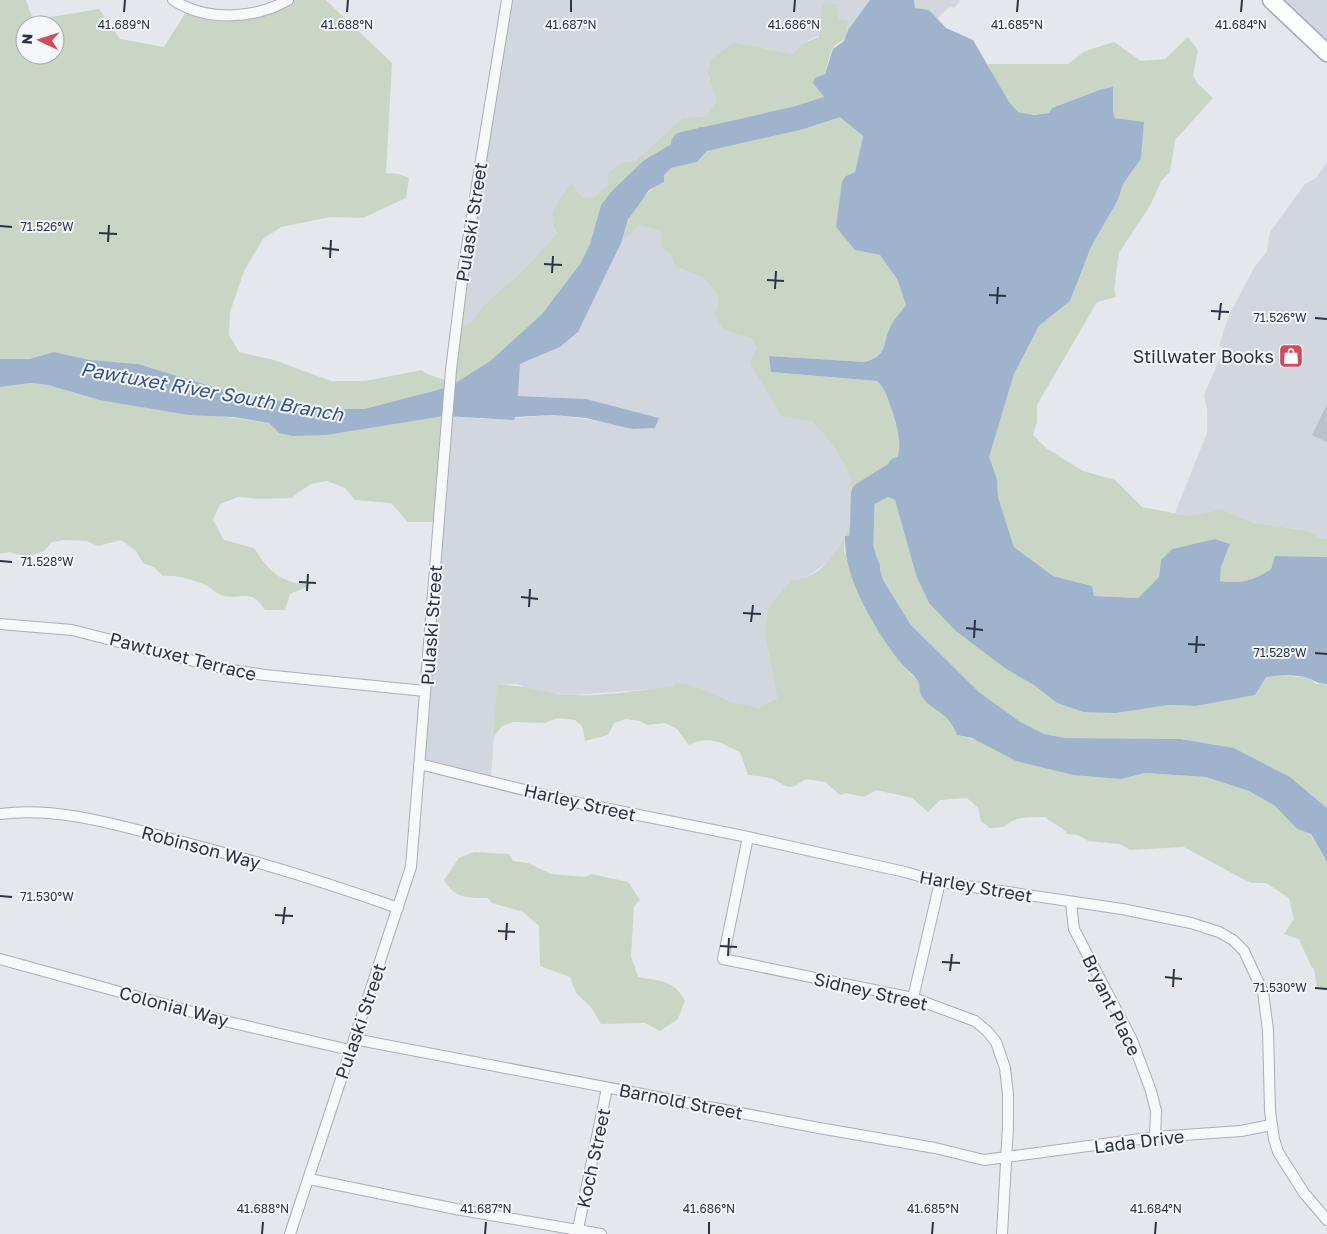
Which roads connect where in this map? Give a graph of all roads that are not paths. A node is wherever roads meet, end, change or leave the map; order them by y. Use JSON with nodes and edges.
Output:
{"nodes":[{"id":1,"x":173,"y":0,"type":"edge"},
{"id":2,"x":288,"y":0,"type":"edge"},
{"id":3,"x":507,"y":0,"type":"edge"},
{"id":4,"x":1271,"y":0,"type":"edge"},
{"id":5,"x":1327,"y":53,"type":"edge"},
{"id":6,"x":0,"y":624,"type":"edge"},
{"id":7,"x":425,"y":692,"type":"junction"},
{"id":8,"x":420,"y":764,"type":"junction"},
{"id":9,"x":0,"y":814,"type":"edge"},
{"id":10,"x":748,"y":837,"type":"junction"},
{"id":11,"x":940,"y":882,"type":"junction"},
{"id":12,"x":1071,"y":903,"type":"junction"},
{"id":13,"x":398,"y":908,"type":"junction"},
{"id":14,"x":0,"y":959,"type":"edge"},
{"id":15,"x":913,"y":998,"type":"junction"},
{"id":16,"x":354,"y":1039,"type":"junction"},
{"id":17,"x":350,"y":1050,"type":"junction"},
{"id":18,"x":607,"y":1088,"type":"junction"},
{"id":19,"x":1271,"y":1125,"type":"junction"},
{"id":20,"x":1155,"y":1138,"type":"junction"},
{"id":21,"x":1007,"y":1158,"type":"junction"},
{"id":22,"x":309,"y":1179,"type":"junction"},
{"id":23,"x":1327,"y":1220,"type":"edge"},
{"id":24,"x":578,"y":1229,"type":"junction"},
{"id":25,"x":290,"y":1234,"type":"edge"},
{"id":26,"x":601,"y":1234,"type":"edge"},
{"id":27,"x":1002,"y":1234,"type":"edge"}],
"edges":[{"from":1,"to":2,"type":"street"},
{"from":3,"to":7,"type":"street","name":"Pulaski Street"},
{"from":4,"to":5,"type":"main road"},
{"from":6,"to":7,"type":"street","name":"Pawtuxet Terrace"},
{"from":7,"to":8,"type":"street","name":"Pulaski Street"},
{"from":8,"to":10,"type":"street","name":"Harley Street"},
{"from":8,"to":13,"type":"street","name":"Pulaski Street"},
{"from":9,"to":13,"type":"street","name":"Robinson Way"},
{"from":10,"to":11,"type":"street","name":"Harley Street"},
{"from":10,"to":15,"type":"street","name":"Sidney Street"},
{"from":11,"to":12,"type":"street","name":"Harley Street"},
{"from":11,"to":15,"type":"street"},
{"from":12,"to":19,"type":"street","name":"Harley Street"},
{"from":12,"to":20,"type":"street","name":"Bryant Place"},
{"from":13,"to":16,"type":"street","name":"Pulaski Street"},
{"from":14,"to":17,"type":"street","name":"Colonial Way"},
{"from":15,"to":21,"type":"street","name":"Sidney Street"},
{"from":16,"to":17,"type":"street","name":"Pulaski Street"},
{"from":16,"to":18,"type":"street","name":"Barnold Street"},
{"from":17,"to":22,"type":"street","name":"Pulaski Street"},
{"from":18,"to":21,"type":"street","name":"Barnold Street"},
{"from":18,"to":24,"type":"street","name":"Koch Street"},
{"from":19,"to":20,"type":"street","name":"Lada Drive"},
{"from":19,"to":23,"type":"street","name":"Harley Street"},
{"from":20,"to":21,"type":"street","name":"Lada Drive"},
{"from":21,"to":27,"type":"street","name":"Sidney Street"},
{"from":22,"to":24,"type":"street"},
{"from":22,"to":25,"type":"street","name":"Pulaski Street"},
{"from":24,"to":26,"type":"street"}]}
